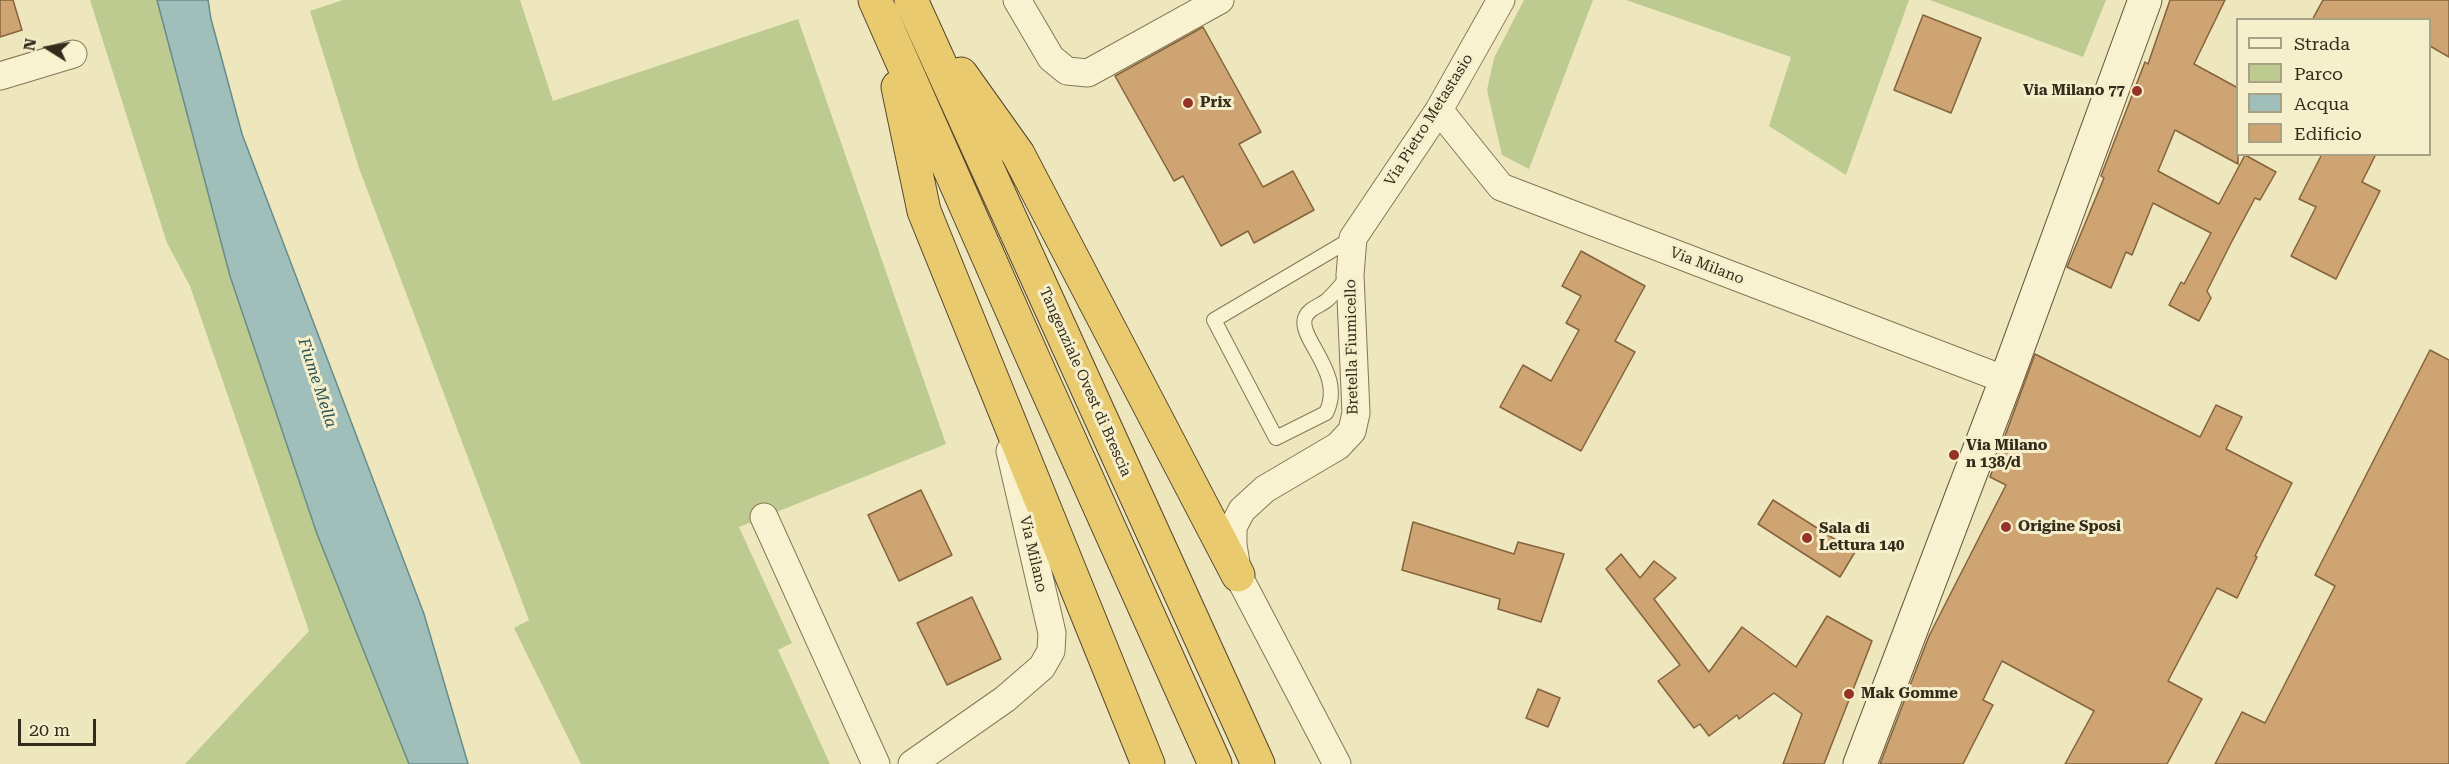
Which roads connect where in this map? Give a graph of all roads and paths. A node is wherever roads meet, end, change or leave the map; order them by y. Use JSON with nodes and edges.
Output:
{"nodes":[{"id":1,"x":1017,"y":0,"type":"edge"},
{"id":2,"x":1220,"y":0,"type":"edge"},
{"id":3,"x":1501,"y":0,"type":"edge"},
{"id":4,"x":2145,"y":0,"type":"edge"},
{"id":5,"x":914,"y":7,"type":"edge"},
{"id":6,"x":880,"y":10,"type":"edge"},
{"id":7,"x":73,"y":54,"type":"dead end"},
{"id":8,"x":0,"y":76,"type":"edge"},
{"id":9,"x":1439,"y":110,"type":"junction"},
{"id":10,"x":1353,"y":238,"type":"junction"},
{"id":11,"x":1350,"y":274,"type":"junction"},
{"id":12,"x":2006,"y":380,"type":"junction"},
{"id":13,"x":996,"y":391,"type":"junction"},
{"id":14,"x":764,"y":517,"type":"dead end"},
{"id":15,"x":1238,"y":575,"type":"junction"},
{"id":16,"x":876,"y":764,"type":"edge"},
{"id":17,"x":912,"y":764,"type":"edge"},
{"id":18,"x":1148,"y":764,"type":"edge"},
{"id":19,"x":1215,"y":764,"type":"edge"},
{"id":20,"x":1258,"y":764,"type":"edge"},
{"id":21,"x":1336,"y":764,"type":"edge"},
{"id":22,"x":1860,"y":764,"type":"edge"}],
"edges":[{"from":1,"to":2,"type":"street"},
{"from":3,"to":9,"type":"street","name":"Via Pietro Metastasio"},
{"from":4,"to":12,"type":"main road"},
{"from":5,"to":15,"type":"highway"},
{"from":5,"to":20,"type":"highway","name":"Tangenziale Ovest di Brescia"},
{"from":6,"to":13,"type":"highway"},
{"from":6,"to":19,"type":"highway"},
{"from":7,"to":8,"type":"street"},
{"from":9,"to":10,"type":"street","name":"Via Pietro Metastasio"},
{"from":9,"to":12,"type":"street","name":"Via Milano"},
{"from":10,"to":11,"type":"street","name":"Bretella Fiumicello"},
{"from":10,"to":11,"type":"lane"},
{"from":11,"to":15,"type":"street","name":"Bretella Fiumicello"},
{"from":12,"to":22,"type":"main road"},
{"from":13,"to":17,"type":"street","name":"Via Milano"},
{"from":13,"to":18,"type":"highway"},
{"from":14,"to":16,"type":"street"},
{"from":15,"to":21,"type":"street"}]}
